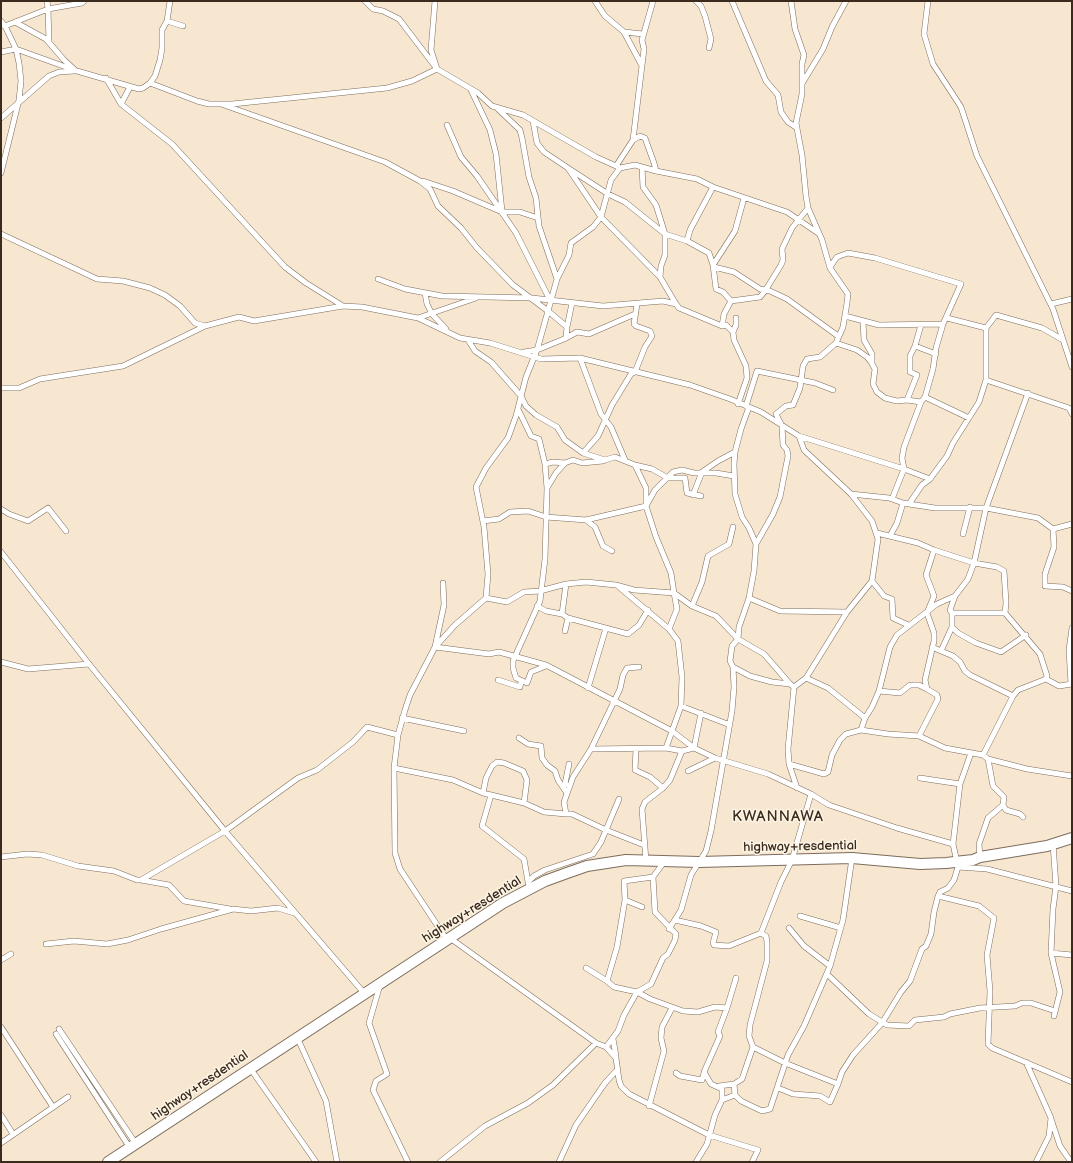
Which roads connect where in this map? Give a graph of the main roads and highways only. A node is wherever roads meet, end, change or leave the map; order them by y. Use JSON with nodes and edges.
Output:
{"nodes":[{"id":1,"x":1072,"y":838,"type":"edge"},
{"id":2,"x":108,"y":1162,"type":"edge"}],
"edges":[{"from":1,"to":2,"type":"highway","name":"highway+resdential"}]}
